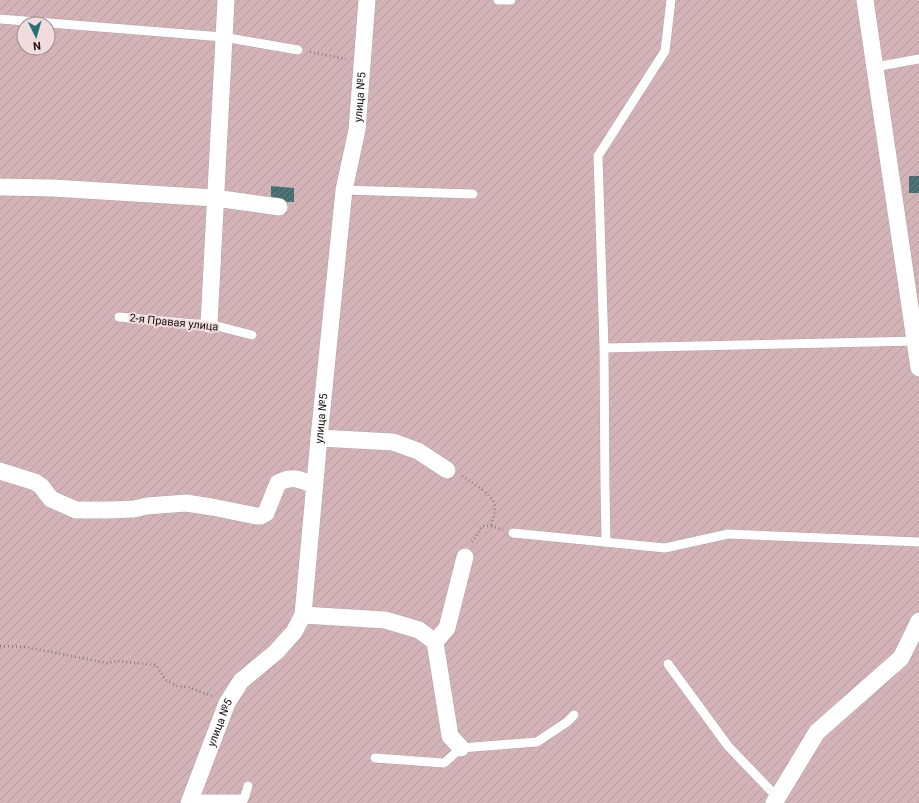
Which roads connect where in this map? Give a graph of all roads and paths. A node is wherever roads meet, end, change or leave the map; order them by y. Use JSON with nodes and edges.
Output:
{"nodes":[{"id":1,"x":226,"y":0,"type":"edge"},
{"id":2,"x":367,"y":0,"type":"edge"},
{"id":3,"x":498,"y":0,"type":"edge"},
{"id":4,"x":511,"y":0,"type":"edge"},
{"id":5,"x":671,"y":0,"type":"edge"},
{"id":6,"x":865,"y":0,"type":"edge"},
{"id":7,"x":0,"y":19,"type":"edge"},
{"id":8,"x":223,"y":37,"type":"junction"},
{"id":9,"x":298,"y":50,"type":"joint"},
{"id":10,"x":919,"y":59,"type":"edge"},
{"id":11,"x":362,"y":62,"type":"junction"},
{"id":12,"x":875,"y":67,"type":"junction"},
{"id":13,"x":0,"y":187,"type":"edge"},
{"id":14,"x":344,"y":190,"type":"junction"},
{"id":15,"x":473,"y":194,"type":"dead end"},
{"id":16,"x":215,"y":198,"type":"junction"},
{"id":17,"x":279,"y":207,"type":"dead end"},
{"id":18,"x":119,"y":316,"type":"dead end"},
{"id":19,"x":209,"y":324,"type":"junction"},
{"id":20,"x":252,"y":335,"type":"dead end"},
{"id":21,"x":917,"y":341,"type":"edge"},
{"id":22,"x":604,"y":348,"type":"junction"},
{"id":23,"x":919,"y":368,"type":"edge"},
{"id":24,"x":319,"y":438,"type":"junction"},
{"id":25,"x":447,"y":470,"type":"joint"},
{"id":26,"x":0,"y":471,"type":"edge"},
{"id":27,"x":314,"y":485,"type":"junction"},
{"id":28,"x":491,"y":526,"type":"junction"},
{"id":29,"x":512,"y":533,"type":"joint"},
{"id":30,"x":606,"y":542,"type":"junction"},
{"id":31,"x":919,"y":542,"type":"edge"},
{"id":32,"x":465,"y":557,"type":"joint"},
{"id":33,"x":303,"y":615,"type":"junction"},
{"id":34,"x":919,"y":621,"type":"edge"},
{"id":35,"x":434,"y":642,"type":"junction"},
{"id":36,"x":0,"y":646,"type":"edge"},
{"id":37,"x":668,"y":664,"type":"dead end"},
{"id":38,"x":227,"y":703,"type":"junction"},
{"id":39,"x":574,"y":715,"type":"dead end"},
{"id":40,"x":461,"y":748,"type":"junction"},
{"id":41,"x":375,"y":758,"type":"dead end"},
{"id":42,"x":248,"y":786,"type":"dead end"},
{"id":43,"x":775,"y":800,"type":"edge"},
{"id":44,"x":190,"y":801,"type":"edge"}],
"edges":[{"from":1,"to":8,"type":"street"},
{"from":2,"to":11,"type":"street","name":"улица №5"},
{"from":3,"to":4,"type":"lane"},
{"from":5,"to":22,"type":"lane"},
{"from":6,"to":12,"type":"street"},
{"from":7,"to":8,"type":"lane"},
{"from":8,"to":9,"type":"lane"},
{"from":8,"to":16,"type":"street"},
{"from":9,"to":11,"type":"path"},
{"from":10,"to":12,"type":"lane"},
{"from":11,"to":14,"type":"street","name":"улица №5"},
{"from":12,"to":21,"type":"street"},
{"from":13,"to":16,"type":"street"},
{"from":14,"to":15,"type":"lane"},
{"from":14,"to":24,"type":"street","name":"улица №5"},
{"from":16,"to":17,"type":"street"},
{"from":16,"to":19,"type":"street"},
{"from":18,"to":19,"type":"lane","name":"2-я Правая улица"},
{"from":19,"to":20,"type":"lane","name":"2-я Правая улица"},
{"from":21,"to":22,"type":"lane"},
{"from":21,"to":23,"type":"street"},
{"from":22,"to":30,"type":"lane"},
{"from":24,"to":25,"type":"street"},
{"from":24,"to":27,"type":"street","name":"улица №5"},
{"from":25,"to":28,"type":"path"},
{"from":26,"to":27,"type":"street"},
{"from":27,"to":33,"type":"street","name":"улица №5"},
{"from":28,"to":29,"type":"path"},
{"from":28,"to":32,"type":"path"},
{"from":29,"to":30,"type":"lane"},
{"from":30,"to":31,"type":"lane"},
{"from":32,"to":35,"type":"street"},
{"from":33,"to":35,"type":"street"},
{"from":33,"to":38,"type":"street","name":"улица №5"},
{"from":34,"to":43,"type":"street"},
{"from":35,"to":40,"type":"street"},
{"from":36,"to":38,"type":"path"},
{"from":37,"to":43,"type":"lane"},
{"from":38,"to":44,"type":"street","name":"улица №5"},
{"from":39,"to":40,"type":"lane"},
{"from":40,"to":41,"type":"lane"},
{"from":42,"to":44,"type":"lane"}]}
